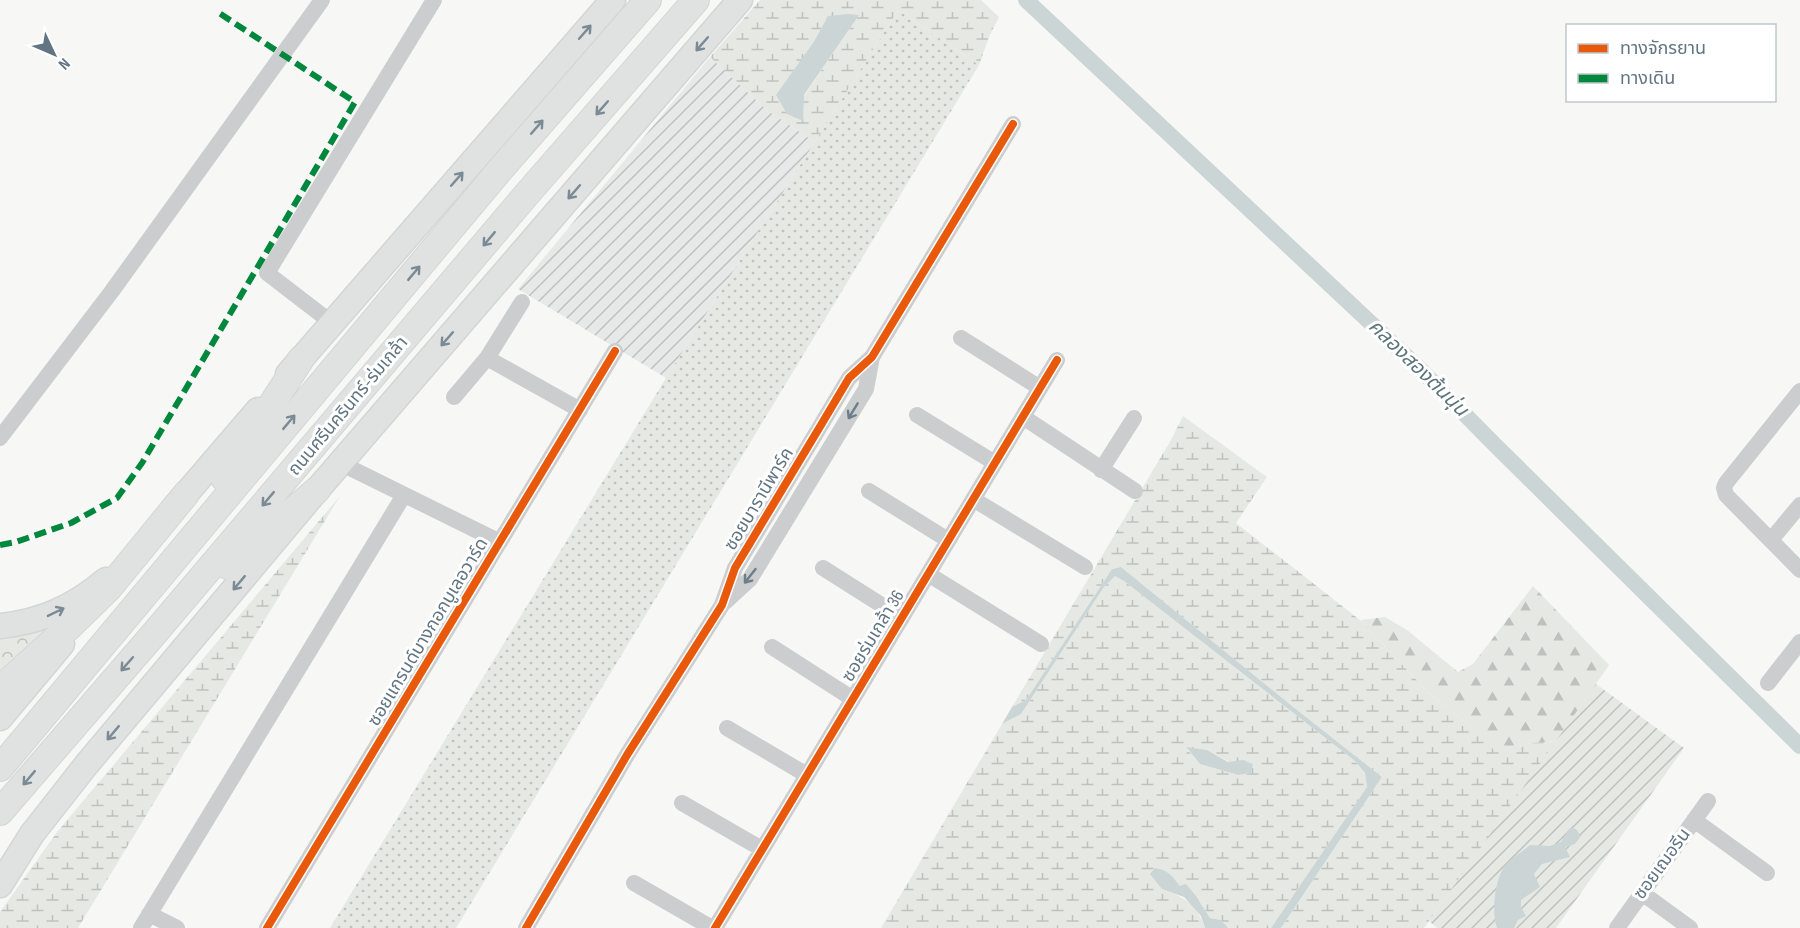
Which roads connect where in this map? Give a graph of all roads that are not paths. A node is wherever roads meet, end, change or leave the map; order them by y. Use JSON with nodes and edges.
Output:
{"nodes":[{"id":1,"x":322,"y":0,"type":"edge"},
{"id":2,"x":434,"y":0,"type":"edge"},
{"id":3,"x":613,"y":0,"type":"edge"},
{"id":4,"x":648,"y":0,"type":"edge"},
{"id":5,"x":696,"y":0,"type":"edge"},
{"id":6,"x":740,"y":0,"type":"edge"},
{"id":7,"x":1012,"y":124,"type":"dead end"},
{"id":8,"x":522,"y":302,"type":"dead end"},
{"id":9,"x":332,"y":323,"type":"junction"},
{"id":10,"x":961,"y":338,"type":"dead end"},
{"id":11,"x":615,"y":351,"type":"dead end"},
{"id":12,"x":487,"y":358,"type":"junction"},
{"id":13,"x":301,"y":359,"type":"junction"},
{"id":14,"x":1057,"y":360,"type":"dead end"},
{"id":15,"x":1040,"y":388,"type":"junction"},
{"id":16,"x":1800,"y":391,"type":"edge"},
{"id":17,"x":454,"y":396,"type":"dead end"},
{"id":18,"x":580,"y":410,"type":"junction"},
{"id":19,"x":917,"y":415,"type":"dead end"},
{"id":20,"x":1023,"y":417,"type":"junction"},
{"id":21,"x":1134,"y":418,"type":"dead end"},
{"id":22,"x":0,"y":438,"type":"edge"},
{"id":23,"x":340,"y":463,"type":"junction"},
{"id":24,"x":995,"y":463,"type":"junction"},
{"id":25,"x":1101,"y":470,"type":"junction"},
{"id":26,"x":316,"y":490,"type":"junction"},
{"id":27,"x":868,"y":491,"type":"dead end"},
{"id":28,"x":1135,"y":491,"type":"dead end"},
{"id":29,"x":186,"y":494,"type":"junction"},
{"id":30,"x":404,"y":495,"type":"junction"},
{"id":31,"x":974,"y":499,"type":"junction"},
{"id":32,"x":1800,"y":505,"type":"edge"},
{"id":33,"x":948,"y":540,"type":"junction"},
{"id":34,"x":1771,"y":540,"type":"junction"},
{"id":35,"x":500,"y":542,"type":"junction"},
{"id":36,"x":1085,"y":567,"type":"dead end"},
{"id":37,"x":823,"y":568,"type":"dead end"},
{"id":38,"x":1800,"y":570,"type":"edge"},
{"id":39,"x":163,"y":572,"type":"junction"},
{"id":40,"x":928,"y":574,"type":"junction"},
{"id":41,"x":110,"y":588,"type":"junction"},
{"id":42,"x":902,"y":618,"type":"junction"},
{"id":43,"x":0,"y":626,"type":"edge"},
{"id":44,"x":153,"y":635,"type":"junction"},
{"id":45,"x":1800,"y":642,"type":"edge"},
{"id":46,"x":1041,"y":644,"type":"dead end"},
{"id":47,"x":772,"y":647,"type":"dead end"},
{"id":48,"x":1768,"y":682,"type":"dead end"},
{"id":49,"x":0,"y":688,"type":"edge"},
{"id":50,"x":853,"y":699,"type":"junction"},
{"id":51,"x":0,"y":718,"type":"edge"},
{"id":52,"x":727,"y":728,"type":"dead end"},
{"id":53,"x":0,"y":768,"type":"edge"},
{"id":54,"x":807,"y":775,"type":"junction"},
{"id":55,"x":1708,"y":801,"type":"dead end"},
{"id":56,"x":682,"y":803,"type":"dead end"},
{"id":57,"x":0,"y":812,"type":"edge"},
{"id":58,"x":1694,"y":820,"type":"junction"},
{"id":59,"x":762,"y":849,"type":"junction"},
{"id":60,"x":1767,"y":873,"type":"dead end"},
{"id":61,"x":634,"y":883,"type":"dead end"},
{"id":62,"x":0,"y":885,"type":"edge"},
{"id":63,"x":1642,"y":893,"type":"junction"},
{"id":64,"x":145,"y":921,"type":"edge"},
{"id":65,"x":177,"y":928,"type":"edge"},
{"id":66,"x":267,"y":928,"type":"edge"},
{"id":67,"x":526,"y":928,"type":"edge"},
{"id":68,"x":713,"y":928,"type":"edge"},
{"id":69,"x":1617,"y":928,"type":"edge"},
{"id":70,"x":1690,"y":928,"type":"edge"}],
"edges":[{"from":1,"to":22,"type":"street"},
{"from":2,"to":9,"type":"street"},
{"from":9,"to":3,"type":"main road","one_way":true},
{"from":39,"to":4,"type":"main road","name":"ถนนศรีนครินทร์-ร่มเกล้า","one_way":true},
{"from":5,"to":44,"type":"main road","name":"ถนนศรีนครินทร์-ร่มเกล้า","one_way":true},
{"from":6,"to":23,"type":"main road","name":"ถนนศรีนครินทร์-ร่มเกล้า","one_way":true},
{"from":7,"to":67,"type":"street","name":"ซอยบารานีพาร์ค"},
{"from":8,"to":12,"type":"street"},
{"from":9,"to":13,"type":"main road"},
{"from":10,"to":15,"type":"street"},
{"from":11,"to":18,"type":"street","name":"ซอยแกรนด์บางกอกบูเลอวาร์ด"},
{"from":12,"to":17,"type":"street"},
{"from":12,"to":18,"type":"street"},
{"from":13,"to":29,"type":"main road"},
{"from":13,"to":39,"type":"main road"},
{"from":14,"to":15,"type":"street","name":"ซอยร่มเกล้า 36"},
{"from":15,"to":20,"type":"street","name":"ซอยร่มเกล้า 36"},
{"from":16,"to":34,"type":"street"},
{"from":18,"to":35,"type":"street","name":"ซอยแกรนด์บางกอกบูเลอวาร์ด"},
{"from":19,"to":24,"type":"street"},
{"from":20,"to":24,"type":"street","name":"ซอยร่มเกล้า 36"},
{"from":20,"to":25,"type":"street"},
{"from":21,"to":25,"type":"street"},
{"from":23,"to":26,"type":"main road","name":"ถนนศรีนครินทร์-ร่มเกล้า"},
{"from":23,"to":30,"type":"street"},
{"from":24,"to":31,"type":"street","name":"ซอยร่มเกล้า 36"},
{"from":25,"to":28,"type":"street"},
{"from":26,"to":44,"type":"main road"},
{"from":26,"to":62,"type":"main road","name":"ถนนศรีนครินทร์-ร่มเกล้า","one_way":true},
{"from":27,"to":33,"type":"street"},
{"from":29,"to":41,"type":"main road"},
{"from":43,"to":29,"type":"main road","one_way":true},
{"from":30,"to":35,"type":"street"},
{"from":30,"to":64,"type":"street"},
{"from":31,"to":33,"type":"street","name":"ซอยร่มเกล้า 36"},
{"from":31,"to":36,"type":"street"},
{"from":32,"to":34,"type":"street"},
{"from":33,"to":40,"type":"street","name":"ซอยร่มเกล้า 36"},
{"from":34,"to":38,"type":"street"},
{"from":35,"to":66,"type":"street","name":"ซอยแกรนด์บางกอกบูเลอวาร์ด"},
{"from":37,"to":42,"type":"street"},
{"from":39,"to":53,"type":"main road","name":"ถนนศรีนครินทร์-ร่มเกล้า"},
{"from":40,"to":42,"type":"street","name":"ซอยร่มเกล้า 36"},
{"from":40,"to":46,"type":"street"},
{"from":41,"to":49,"type":"main road"},
{"from":41,"to":51,"type":"main road"},
{"from":42,"to":50,"type":"street","name":"ซอยร่มเกล้า 36"},
{"from":44,"to":57,"type":"main road","name":"ถนนศรีนครินทร์-ร่มเกล้า","one_way":true},
{"from":45,"to":48,"type":"street"},
{"from":47,"to":50,"type":"street"},
{"from":50,"to":54,"type":"street","name":"ซอยร่มเกล้า 36"},
{"from":52,"to":54,"type":"street"},
{"from":54,"to":59,"type":"street","name":"ซอยร่มเกล้า 36"},
{"from":55,"to":58,"type":"street","name":"ซอยเฌอรีน"},
{"from":56,"to":59,"type":"street"},
{"from":58,"to":60,"type":"street"},
{"from":58,"to":63,"type":"street","name":"ซอยเฌอรีน"},
{"from":59,"to":68,"type":"street","name":"ซอยร่มเกล้า 36"},
{"from":61,"to":68,"type":"street"},
{"from":63,"to":69,"type":"street","name":"ซอยเฌอรีน"},
{"from":63,"to":70,"type":"street"},
{"from":64,"to":65,"type":"street"}]}
